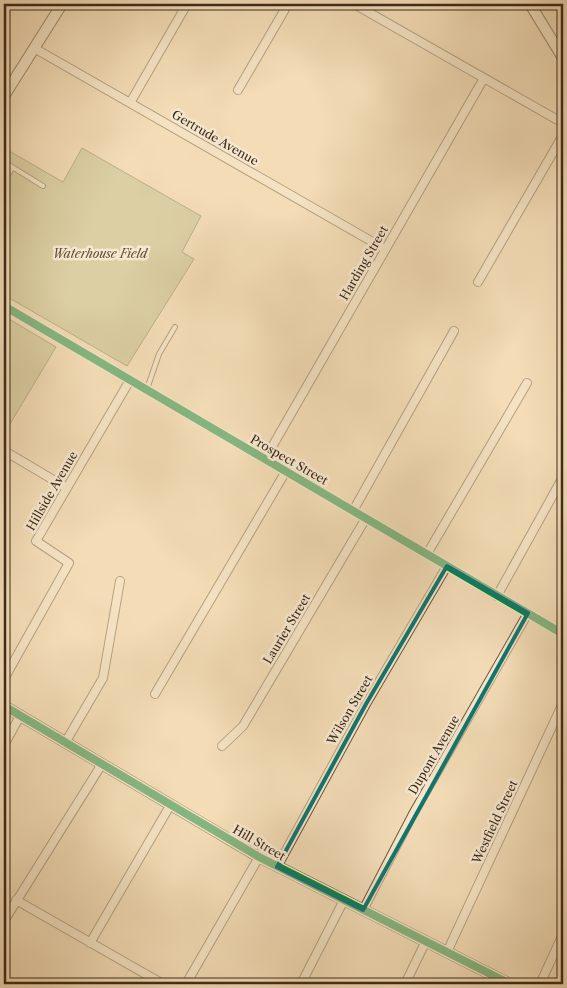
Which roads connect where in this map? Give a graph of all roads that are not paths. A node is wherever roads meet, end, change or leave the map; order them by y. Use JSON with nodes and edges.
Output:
{"nodes":[{"id":1,"x":62,"y":4,"type":"edge"},
{"id":2,"x":187,"y":4,"type":"edge"},
{"id":3,"x":288,"y":4,"type":"edge"},
{"id":4,"x":354,"y":4,"type":"edge"},
{"id":5,"x":530,"y":4,"type":"edge"},
{"id":6,"x":367,"y":7,"type":"edge"},
{"id":7,"x":34,"y":48,"type":"junction"},
{"id":8,"x":563,"y":58,"type":"edge"},
{"id":9,"x":484,"y":78,"type":"junction"},
{"id":10,"x":238,"y":90,"type":"dead end"},
{"id":11,"x":4,"y":96,"type":"edge"},
{"id":12,"x":130,"y":103,"type":"junction"},
{"id":13,"x":563,"y":123,"type":"edge"},
{"id":14,"x":563,"y":135,"type":"edge"},
{"id":15,"x":4,"y":162,"type":"edge"},
{"id":16,"x":12,"y":168,"type":"junction"},
{"id":17,"x":4,"y":182,"type":"edge"},
{"id":18,"x":43,"y":186,"type":"dead end"},
{"id":19,"x":385,"y":249,"type":"junction"},
{"id":20,"x":478,"y":282,"type":"dead end"},
{"id":21,"x":4,"y":306,"type":"edge"},
{"id":22,"x":175,"y":327,"type":"dead end"},
{"id":23,"x":454,"y":331,"type":"dead end"},
{"id":24,"x":130,"y":380,"type":"junction"},
{"id":25,"x":527,"y":383,"type":"dead end"},
{"id":26,"x":147,"y":390,"type":"junction"},
{"id":27,"x":8,"y":452,"type":"dead end"},
{"id":28,"x":265,"y":459,"type":"junction"},
{"id":29,"x":286,"y":471,"type":"junction"},
{"id":30,"x":563,"y":477,"type":"edge"},
{"id":31,"x":67,"y":488,"type":"junction"},
{"id":32,"x":353,"y":511,"type":"junction"},
{"id":33,"x":366,"y":518,"type":"junction"},
{"id":34,"x":427,"y":554,"type":"junction"},
{"id":35,"x":447,"y":566,"type":"junction"},
{"id":36,"x":120,"y":581,"type":"dead end"},
{"id":37,"x":497,"y":596,"type":"junction"},
{"id":38,"x":528,"y":613,"type":"junction"},
{"id":39,"x":563,"y":634,"type":"edge"},
{"id":40,"x":4,"y":679,"type":"edge"},
{"id":41,"x":155,"y":694,"type":"dead end"},
{"id":42,"x":563,"y":703,"type":"edge"},
{"id":43,"x":4,"y":706,"type":"edge"},
{"id":44,"x":20,"y":716,"type":"junction"},
{"id":45,"x":65,"y":743,"type":"junction"},
{"id":46,"x":4,"y":745,"type":"edge"},
{"id":47,"x":222,"y":746,"type":"dead end"},
{"id":48,"x":102,"y":764,"type":"junction"},
{"id":49,"x":171,"y":804,"type":"junction"},
{"id":50,"x":259,"y":857,"type":"junction"},
{"id":51,"x":277,"y":867,"type":"junction"},
{"id":52,"x":16,"y":900,"type":"junction"},
{"id":53,"x":344,"y":900,"type":"junction"},
{"id":54,"x":363,"y":910,"type":"junction"},
{"id":55,"x":4,"y":921,"type":"edge"},
{"id":56,"x":563,"y":934,"type":"edge"},
{"id":57,"x":426,"y":941,"type":"junction"},
{"id":58,"x":90,"y":943,"type":"junction"},
{"id":59,"x":447,"y":952,"type":"junction"},
{"id":60,"x":163,"y":984,"type":"edge"},
{"id":61,"x":186,"y":984,"type":"edge"},
{"id":62,"x":301,"y":984,"type":"edge"},
{"id":63,"x":405,"y":984,"type":"edge"},
{"id":64,"x":510,"y":984,"type":"edge"},
{"id":65,"x":540,"y":984,"type":"edge"}],
"edges":[{"from":1,"to":7,"type":"street"},
{"from":2,"to":12,"type":"street"},
{"from":3,"to":10,"type":"street"},
{"from":4,"to":6,"type":"street"},
{"from":5,"to":8,"type":"street"},
{"from":6,"to":9,"type":"street"},
{"from":7,"to":11,"type":"street"},
{"from":7,"to":12,"type":"street","name":"Gertrude Avenue"},
{"from":9,"to":13,"type":"street"},
{"from":9,"to":19,"type":"street","name":"Harding Street"},
{"from":12,"to":19,"type":"street","name":"Gertrude Avenue"},
{"from":14,"to":20,"type":"street"},
{"from":15,"to":16,"type":"lane"},
{"from":16,"to":17,"type":"lane"},
{"from":16,"to":18,"type":"lane"},
{"from":19,"to":28,"type":"street","name":"Harding Street"},
{"from":21,"to":24,"type":"street","name":"Prospect Street"},
{"from":22,"to":26,"type":"lane"},
{"from":23,"to":32,"type":"street"},
{"from":24,"to":26,"type":"street","name":"Prospect Street"},
{"from":24,"to":31,"type":"street","name":"Hillside Avenue"},
{"from":25,"to":34,"type":"street"},
{"from":26,"to":28,"type":"street","name":"Prospect Street"},
{"from":27,"to":31,"type":"street"},
{"from":28,"to":29,"type":"street","name":"Prospect Street"},
{"from":29,"to":32,"type":"street","name":"Prospect Street"},
{"from":29,"to":41,"type":"street"},
{"from":30,"to":37,"type":"street"},
{"from":31,"to":40,"type":"street","name":"Hillside Avenue"},
{"from":32,"to":33,"type":"street","name":"Prospect Street"},
{"from":33,"to":34,"type":"street","name":"Prospect Street"},
{"from":33,"to":47,"type":"street","name":"Laurier Street"},
{"from":34,"to":35,"type":"street","name":"Prospect Street"},
{"from":35,"to":37,"type":"street","name":"Prospect Street"},
{"from":35,"to":51,"type":"street","name":"Wilson Street"},
{"from":36,"to":45,"type":"street"},
{"from":37,"to":38,"type":"street","name":"Prospect Street"},
{"from":38,"to":39,"type":"street","name":"Prospect Street"},
{"from":38,"to":54,"type":"street","name":"Dupont Avenue"},
{"from":42,"to":59,"type":"street","name":"Westfield Street"},
{"from":43,"to":44,"type":"street","name":"Hill Street"},
{"from":44,"to":45,"type":"street","name":"Hill Street"},
{"from":44,"to":46,"type":"street"},
{"from":45,"to":48,"type":"street","name":"Hill Street"},
{"from":48,"to":49,"type":"street","name":"Hill Street"},
{"from":48,"to":52,"type":"street"},
{"from":49,"to":50,"type":"street","name":"Hill Street"},
{"from":49,"to":58,"type":"street"},
{"from":50,"to":51,"type":"street","name":"Hill Street"},
{"from":50,"to":61,"type":"street"},
{"from":51,"to":53,"type":"street","name":"Hill Street"},
{"from":52,"to":55,"type":"street"},
{"from":52,"to":58,"type":"street"},
{"from":53,"to":54,"type":"street","name":"Hill Street"},
{"from":53,"to":62,"type":"street"},
{"from":54,"to":57,"type":"street","name":"Hill Street"},
{"from":56,"to":65,"type":"street"},
{"from":57,"to":59,"type":"street","name":"Hill Street"},
{"from":57,"to":63,"type":"street"},
{"from":58,"to":60,"type":"street"},
{"from":59,"to":64,"type":"street","name":"Hill Street"}]}
